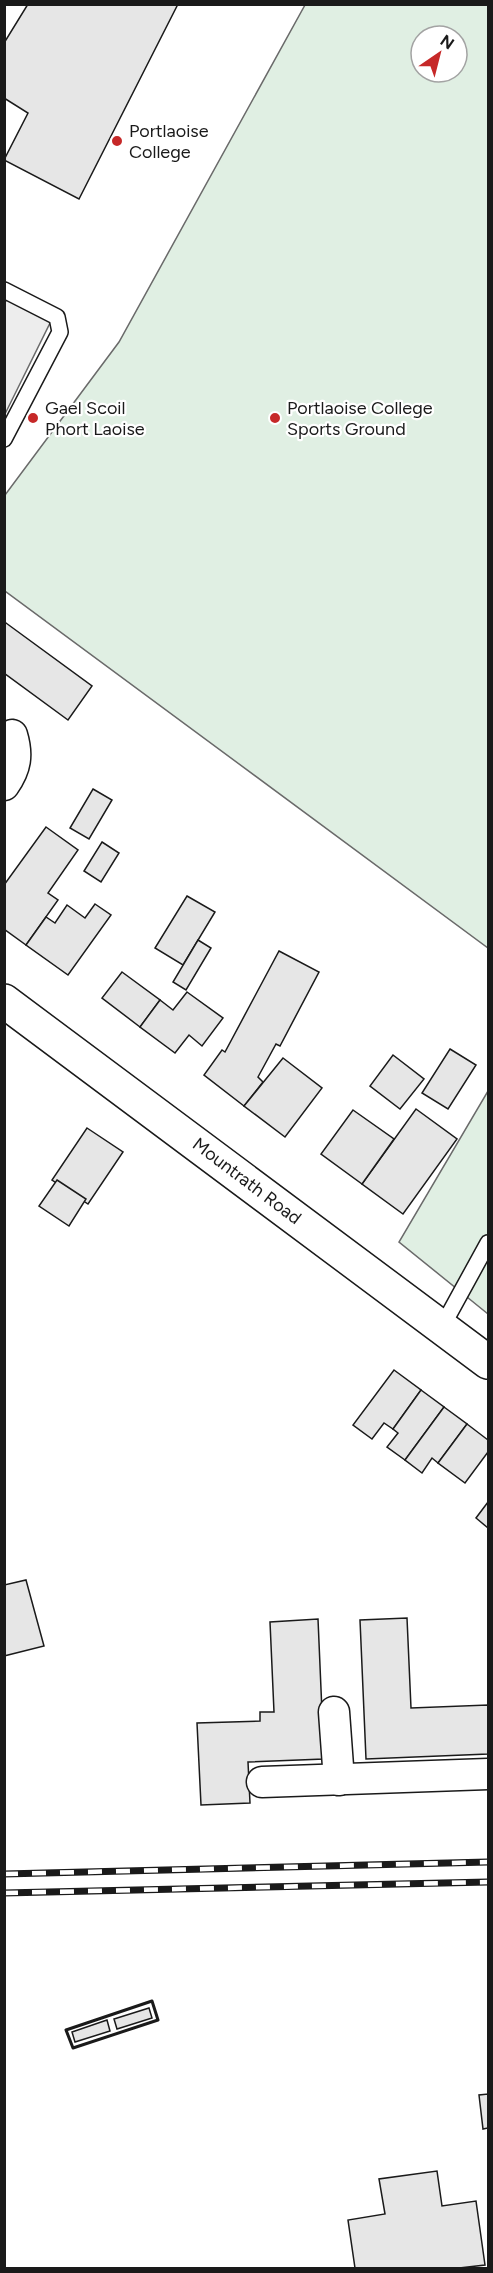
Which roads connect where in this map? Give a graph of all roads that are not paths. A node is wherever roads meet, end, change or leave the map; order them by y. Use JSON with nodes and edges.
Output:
{"nodes":[{"id":1,"x":4,"y":290,"type":"edge"},
{"id":2,"x":4,"y":439,"type":"edge"},
{"id":3,"x":12,"y":735,"type":"dead end"},
{"id":4,"x":4,"y":785,"type":"edge"},
{"id":5,"x":4,"y":1001,"type":"edge"},
{"id":6,"x":489,"y":1243,"type":"edge"},
{"id":7,"x":442,"y":1327,"type":"junction"},
{"id":8,"x":489,"y":1362,"type":"edge"},
{"id":9,"x":334,"y":1712,"type":"dead end"},
{"id":10,"x":489,"y":1774,"type":"edge"},
{"id":11,"x":339,"y":1780,"type":"junction"},
{"id":12,"x":262,"y":1782,"type":"dead end"}],
"edges":[{"from":1,"to":2,"type":"lane"},
{"from":3,"to":4,"type":"street"},
{"from":5,"to":7,"type":"main road","name":"Mountrath Road"},
{"from":6,"to":7,"type":"lane"},
{"from":7,"to":8,"type":"main road","name":"Mountrath Road"},
{"from":9,"to":11,"type":"street"},
{"from":10,"to":11,"type":"street"},
{"from":11,"to":12,"type":"street"}]}
